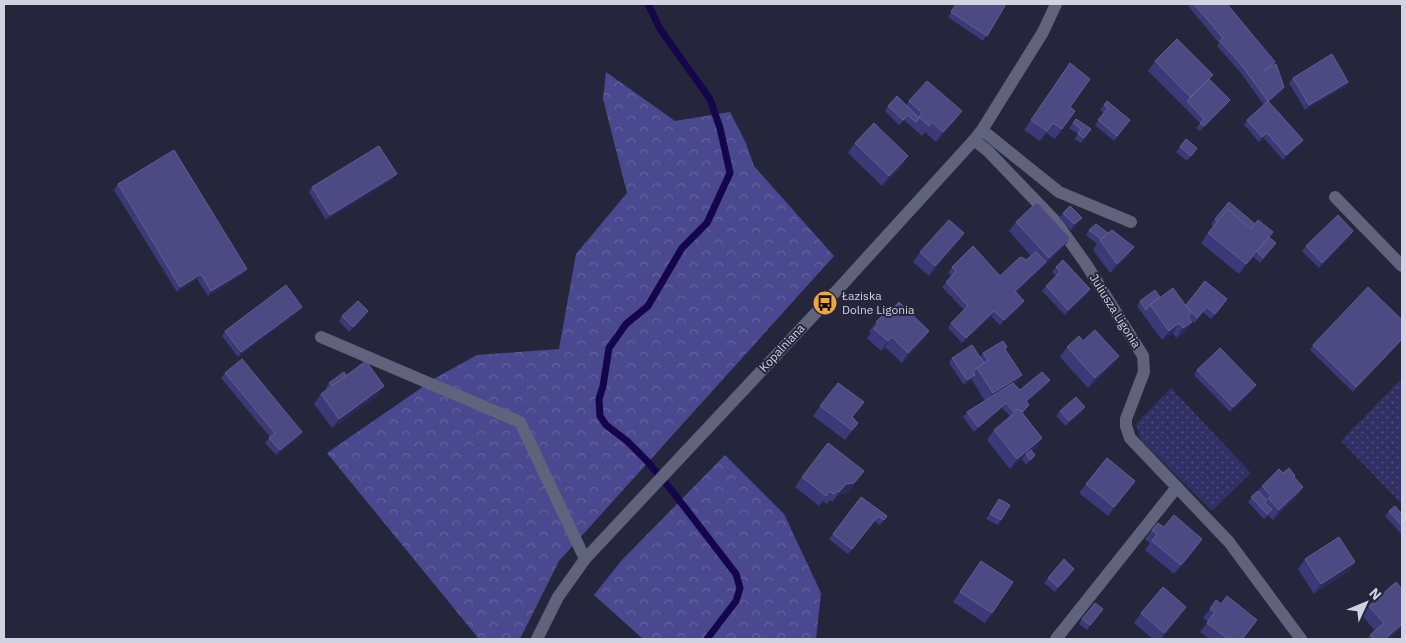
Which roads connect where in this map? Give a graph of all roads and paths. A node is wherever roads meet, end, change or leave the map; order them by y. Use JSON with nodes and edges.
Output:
{"nodes":[{"id":1,"x":1056,"y":4,"type":"edge"},
{"id":2,"x":978,"y":135,"type":"junction"},
{"id":3,"x":1336,"y":197,"type":"dead end"},
{"id":4,"x":1131,"y":222,"type":"dead end"},
{"id":5,"x":1402,"y":266,"type":"edge"},
{"id":6,"x":321,"y":337,"type":"dead end"},
{"id":7,"x":1177,"y":487,"type":"junction"},
{"id":8,"x":585,"y":558,"type":"junction"},
{"id":9,"x":537,"y":639,"type":"edge"},
{"id":10,"x":1056,"y":639,"type":"edge"},
{"id":11,"x":1301,"y":639,"type":"edge"}],
"edges":[{"from":1,"to":2,"type":"street","name":"Kopalniana"},
{"from":2,"to":4,"type":"street"},
{"from":2,"to":7,"type":"street","name":"Juliusza Ligonia"},
{"from":2,"to":8,"type":"street","name":"Kopalniana"},
{"from":3,"to":5,"type":"street"},
{"from":6,"to":8,"type":"street"},
{"from":7,"to":10,"type":"street"},
{"from":7,"to":11,"type":"street","name":"Juliusza Ligonia"},
{"from":8,"to":9,"type":"street","name":"Kopalniana"}]}
